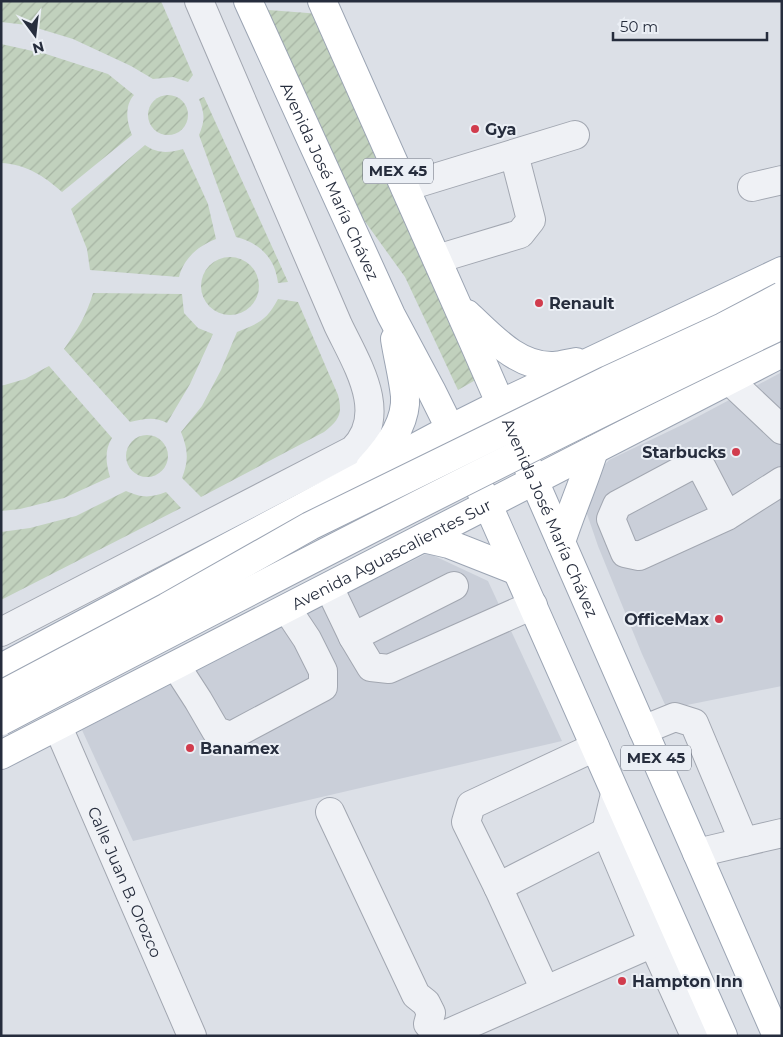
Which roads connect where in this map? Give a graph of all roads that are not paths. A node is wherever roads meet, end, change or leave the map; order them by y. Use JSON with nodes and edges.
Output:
{"nodes":[{"id":1,"x":199,"y":1,"type":"edge"},
{"id":2,"x":248,"y":1,"type":"edge"},
{"id":3,"x":302,"y":1,"type":"edge"},
{"id":4,"x":322,"y":1,"type":"edge"},
{"id":5,"x":575,"y":135,"type":"dead end"},
{"id":6,"x":514,"y":154,"type":"junction"},
{"id":7,"x":782,"y":180,"type":"edge"},
{"id":8,"x":405,"y":187,"type":"junction"},
{"id":9,"x":752,"y":187,"type":"dead end"},
{"id":10,"x":436,"y":259,"type":"junction"},
{"id":11,"x":782,"y":271,"type":"edge"},
{"id":12,"x":782,"y":296,"type":"edge"},
{"id":13,"x":457,"y":306,"type":"junction"},
{"id":14,"x":391,"y":315,"type":"junction"},
{"id":15,"x":782,"y":325,"type":"edge"},
{"id":16,"x":782,"y":354,"type":"edge"},
{"id":17,"x":595,"y":359,"type":"junction"},
{"id":18,"x":730,"y":380,"type":"junction"},
{"id":19,"x":500,"y":404,"type":"junction"},
{"id":20,"x":450,"y":429,"type":"junction"},
{"id":21,"x":782,"y":430,"type":"edge"},
{"id":22,"x":594,"y":450,"type":"junction"},
{"id":23,"x":353,"y":480,"type":"junction"},
{"id":24,"x":534,"y":481,"type":"junction"},
{"id":25,"x":782,"y":481,"type":"edge"},
{"id":26,"x":488,"y":505,"type":"junction"},
{"id":27,"x":727,"y":516,"type":"dead end"},
{"id":28,"x":423,"y":538,"type":"junction"},
{"id":29,"x":561,"y":542,"type":"junction"},
{"id":30,"x":230,"y":545,"type":"junction"},
{"id":31,"x":515,"y":570,"type":"junction"},
{"id":32,"x":454,"y":586,"type":"dead end"},
{"id":33,"x":329,"y":587,"type":"junction"},
{"id":34,"x":533,"y":605,"type":"junction"},
{"id":35,"x":288,"y":608,"type":"junction"},
{"id":36,"x":1,"y":632,"type":"edge"},
{"id":37,"x":353,"y":637,"type":"junction"},
{"id":38,"x":231,"y":638,"type":"junction"},
{"id":39,"x":5,"y":663,"type":"edge"},
{"id":40,"x":176,"y":666,"type":"junction"},
{"id":41,"x":1,"y":695,"type":"edge"},
{"id":42,"x":1,"y":722,"type":"edge"},
{"id":43,"x":58,"y":727,"type":"junction"},
{"id":44,"x":643,"y":730,"type":"junction"},
{"id":45,"x":594,"y":747,"type":"junction"},
{"id":46,"x":1,"y":755,"type":"edge"},
{"id":47,"x":615,"y":794,"type":"junction"},
{"id":48,"x":330,"y":812,"type":"dead end"},
{"id":49,"x":606,"y":832,"type":"junction"},
{"id":50,"x":782,"y":833,"type":"edge"},
{"id":51,"x":744,"y":842,"type":"junction"},
{"id":52,"x":697,"y":854,"type":"junction"},
{"id":53,"x":498,"y":887,"type":"junction"},
{"id":54,"x":653,"y":943,"type":"junction"},
{"id":55,"x":545,"y":990,"type":"junction"},
{"id":56,"x":434,"y":1032,"type":"edge"},
{"id":57,"x":192,"y":1036,"type":"edge"},
{"id":58,"x":694,"y":1036,"type":"edge"},
{"id":59,"x":724,"y":1036,"type":"edge"},
{"id":60,"x":777,"y":1036,"type":"edge"}],
"edges":[{"from":1,"to":36,"type":"street"},
{"from":2,"to":14,"type":"main road","name":"Avenida José María Chávez","number":"MEX 45"},
{"from":3,"to":4,"type":"main road"},
{"from":4,"to":8,"type":"main road","name":"Avenida José María Chávez","number":"MEX 45"},
{"from":5,"to":6,"type":"street"},
{"from":6,"to":8,"type":"street"},
{"from":6,"to":10,"type":"street"},
{"from":7,"to":9,"type":"street"},
{"from":8,"to":10,"type":"main road","name":"Avenida José María Chávez","number":"MEX 45"},
{"from":10,"to":13,"type":"main road","name":"Avenida José María Chávez","number":"MEX 45"},
{"from":11,"to":17,"type":"main road"},
{"from":12,"to":41,"type":"main road","bridge":true},
{"from":13,"to":17,"type":"main road"},
{"from":13,"to":19,"type":"main road","name":"Avenida José María Chávez","number":"MEX 45"},
{"from":14,"to":20,"type":"main road","name":"Avenida José María Chávez","number":"MEX 45"},
{"from":14,"to":23,"type":"main road"},
{"from":15,"to":42,"type":"main road","name":"Avenida Aguascalientes Sur","bridge":true},
{"from":16,"to":18,"type":"main road","name":"Avenida Aguascalientes Sur"},
{"from":17,"to":19,"type":"main road"},
{"from":18,"to":21,"type":"street"},
{"from":18,"to":22,"type":"main road","name":"Avenida Aguascalientes Sur"},
{"from":19,"to":20,"type":"main road"},
{"from":19,"to":24,"type":"main road","name":"Avenida José María Chávez","number":"MEX 45"},
{"from":20,"to":23,"type":"main road"},
{"from":20,"to":26,"type":"main road","name":"Avenida José María Chávez","number":"MEX 45"},
{"from":22,"to":24,"type":"main road","name":"Avenida Aguascalientes Sur"},
{"from":22,"to":29,"type":"main road"},
{"from":23,"to":30,"type":"main road"},
{"from":24,"to":26,"type":"main road","name":"Avenida Aguascalientes Sur"},
{"from":24,"to":29,"type":"main road","name":"Avenida José María Chávez","number":"MEX 45"},
{"from":25,"to":27,"type":"street"},
{"from":26,"to":28,"type":"main road","name":"Avenida Aguascalientes Sur"},
{"from":26,"to":31,"type":"main road","name":"Avenida José María Chávez","number":"MEX 45"},
{"from":28,"to":31,"type":"main road"},
{"from":28,"to":33,"type":"main road","name":"Avenida Aguascalientes Sur"},
{"from":29,"to":44,"type":"main road","name":"Avenida José María Chávez","number":"MEX 45"},
{"from":30,"to":38,"type":"main road"},
{"from":30,"to":39,"type":"main road"},
{"from":31,"to":34,"type":"main road","name":"Avenida José María Chávez","number":"MEX 45"},
{"from":32,"to":37,"type":"street"},
{"from":33,"to":35,"type":"main road","name":"Avenida Aguascalientes Sur"},
{"from":33,"to":37,"type":"street"},
{"from":34,"to":37,"type":"street"},
{"from":34,"to":45,"type":"main road","name":"Avenida José María Chávez","number":"MEX 45"},
{"from":35,"to":38,"type":"main road","name":"Avenida Aguascalientes Sur"},
{"from":35,"to":40,"type":"street"},
{"from":38,"to":40,"type":"main road","name":"Avenida Aguascalientes Sur"},
{"from":40,"to":43,"type":"main road","name":"Avenida Aguascalientes Sur"},
{"from":43,"to":46,"type":"main road","name":"Avenida Aguascalientes Sur"},
{"from":43,"to":57,"type":"street","name":"Calle Juan B. Orozco"},
{"from":44,"to":51,"type":"street"},
{"from":44,"to":52,"type":"main road","name":"Avenida José María Chávez","number":"MEX 45"},
{"from":45,"to":47,"type":"main road","name":"Avenida José María Chávez","number":"MEX 45"},
{"from":45,"to":53,"type":"street"},
{"from":47,"to":49,"type":"street"},
{"from":47,"to":59,"type":"main road","name":"Avenida José María Chávez","number":"MEX 45"},
{"from":48,"to":56,"type":"street"},
{"from":49,"to":53,"type":"street"},
{"from":49,"to":54,"type":"street"},
{"from":50,"to":51,"type":"street"},
{"from":51,"to":52,"type":"street"},
{"from":52,"to":60,"type":"main road","name":"Avenida José María Chávez","number":"MEX 45"},
{"from":53,"to":55,"type":"street"},
{"from":54,"to":55,"type":"street"},
{"from":54,"to":58,"type":"street"},
{"from":55,"to":56,"type":"street"}]}
